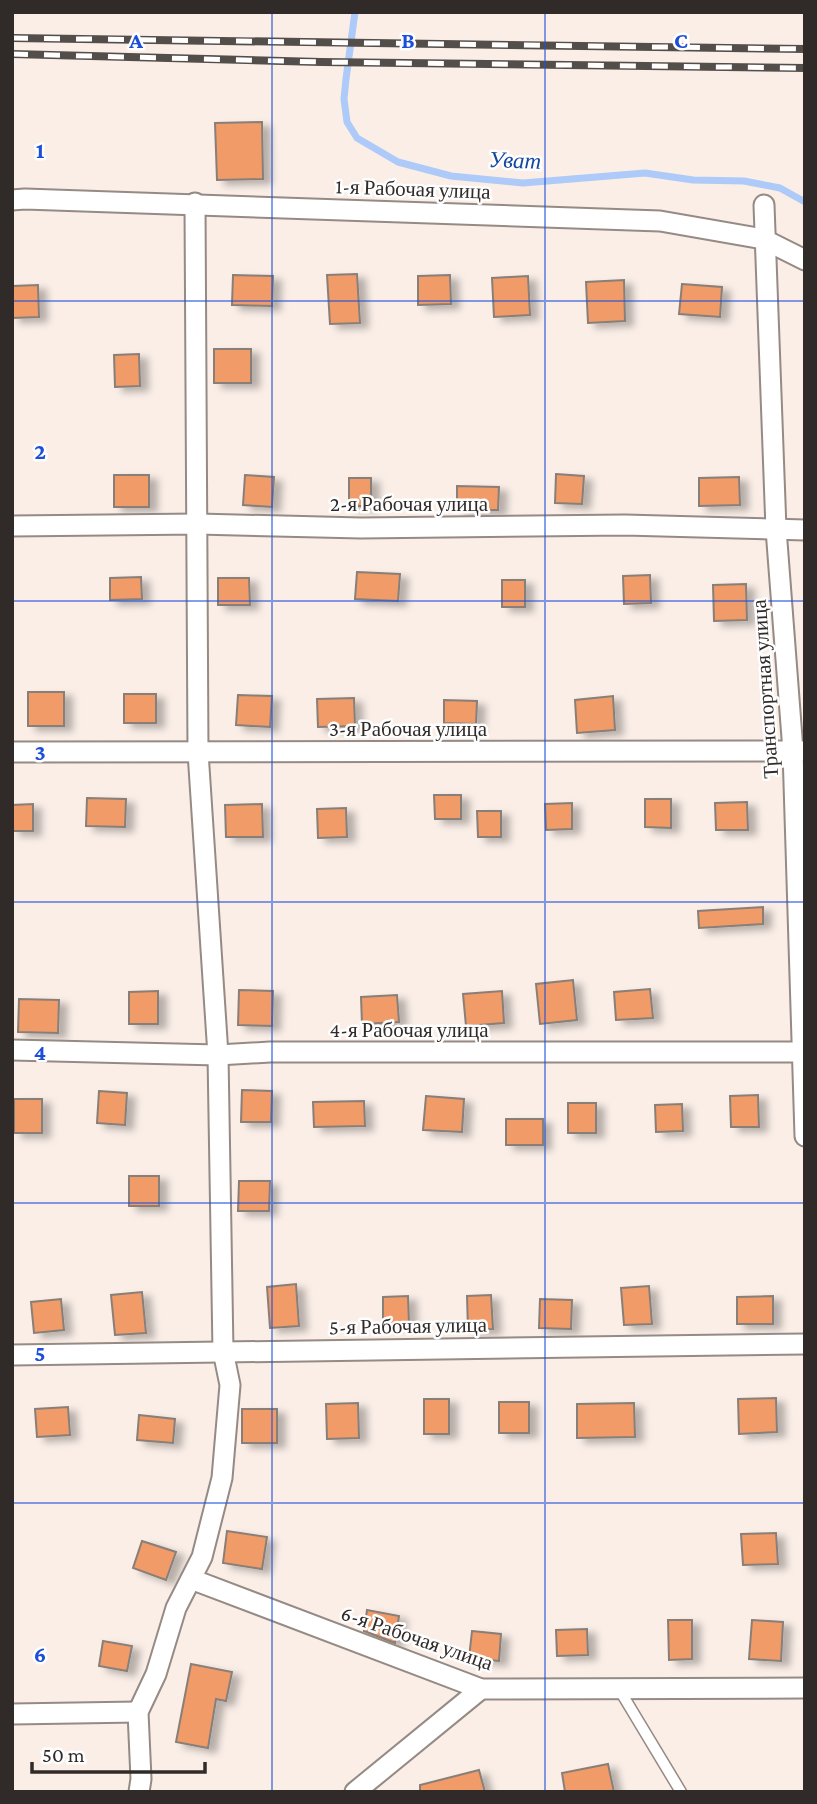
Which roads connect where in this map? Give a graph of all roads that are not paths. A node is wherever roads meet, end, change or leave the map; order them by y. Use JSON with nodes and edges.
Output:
{"nodes":[{"id":1,"x":12,"y":201,"type":"edge"},
{"id":2,"x":195,"y":204,"type":"junction"},
{"id":3,"x":764,"y":205,"type":"dead end"},
{"id":4,"x":763,"y":239,"type":"junction"},
{"id":5,"x":805,"y":260,"type":"edge"},
{"id":6,"x":198,"y":524,"type":"junction"},
{"id":7,"x":12,"y":526,"type":"edge"},
{"id":8,"x":776,"y":529,"type":"junction"},
{"id":9,"x":805,"y":530,"type":"edge"},
{"id":10,"x":799,"y":751,"type":"edge"},
{"id":11,"x":12,"y":752,"type":"edge"},
{"id":12,"x":198,"y":752,"type":"junction"},
{"id":13,"x":12,"y":1051,"type":"edge"},
{"id":14,"x":803,"y":1052,"type":"edge"},
{"id":15,"x":218,"y":1055,"type":"junction"},
{"id":16,"x":805,"y":1136,"type":"edge"},
{"id":17,"x":805,"y":1344,"type":"edge"},
{"id":18,"x":223,"y":1351,"type":"junction"},
{"id":19,"x":12,"y":1355,"type":"edge"},
{"id":20,"x":191,"y":1579,"type":"junction"},
{"id":21,"x":805,"y":1688,"type":"edge"},
{"id":22,"x":481,"y":1689,"type":"junction"},
{"id":23,"x":619,"y":1689,"type":"junction"},
{"id":24,"x":138,"y":1712,"type":"junction"},
{"id":25,"x":12,"y":1714,"type":"edge"},
{"id":26,"x":139,"y":1792,"type":"edge"},
{"id":27,"x":355,"y":1792,"type":"edge"},
{"id":28,"x":681,"y":1792,"type":"edge"}],
"edges":[{"from":1,"to":2,"type":"street","name":"1-я Рабочая улица"},
{"from":2,"to":4,"type":"street","name":"1-я Рабочая улица"},
{"from":2,"to":6,"type":"street"},
{"from":3,"to":4,"type":"street","name":"Транспортная улица"},
{"from":4,"to":5,"type":"street","name":"1-я Рабочая улица"},
{"from":4,"to":8,"type":"street","name":"Транспортная улица"},
{"from":6,"to":7,"type":"street","name":"2-я Рабочая улица"},
{"from":6,"to":8,"type":"street","name":"2-я Рабочая улица"},
{"from":6,"to":12,"type":"street"},
{"from":8,"to":9,"type":"street","name":"2-я Рабочая улица"},
{"from":8,"to":10,"type":"street","name":"Транспортная улица"},
{"from":10,"to":12,"type":"street","name":"3-я Рабочая улица"},
{"from":10,"to":14,"type":"street","name":"Транспортная улица"},
{"from":11,"to":12,"type":"street","name":"3-я Рабочая улица"},
{"from":12,"to":15,"type":"street"},
{"from":13,"to":15,"type":"street","name":"4-я Рабочая улица"},
{"from":14,"to":15,"type":"street","name":"4-я Рабочая улица"},
{"from":14,"to":16,"type":"street","name":"Транспортная улица"},
{"from":15,"to":18,"type":"street"},
{"from":17,"to":18,"type":"street","name":"5-я Рабочая улица"},
{"from":18,"to":19,"type":"street","name":"5-я Рабочая улица"},
{"from":18,"to":20,"type":"street"},
{"from":20,"to":22,"type":"street","name":"6-я Рабочая улица"},
{"from":20,"to":24,"type":"street"},
{"from":21,"to":23,"type":"street","name":"6-я Рабочая улица"},
{"from":22,"to":23,"type":"street","name":"6-я Рабочая улица"},
{"from":22,"to":27,"type":"street"},
{"from":23,"to":28,"type":"lane"},
{"from":24,"to":25,"type":"street"},
{"from":24,"to":26,"type":"street"}]}
